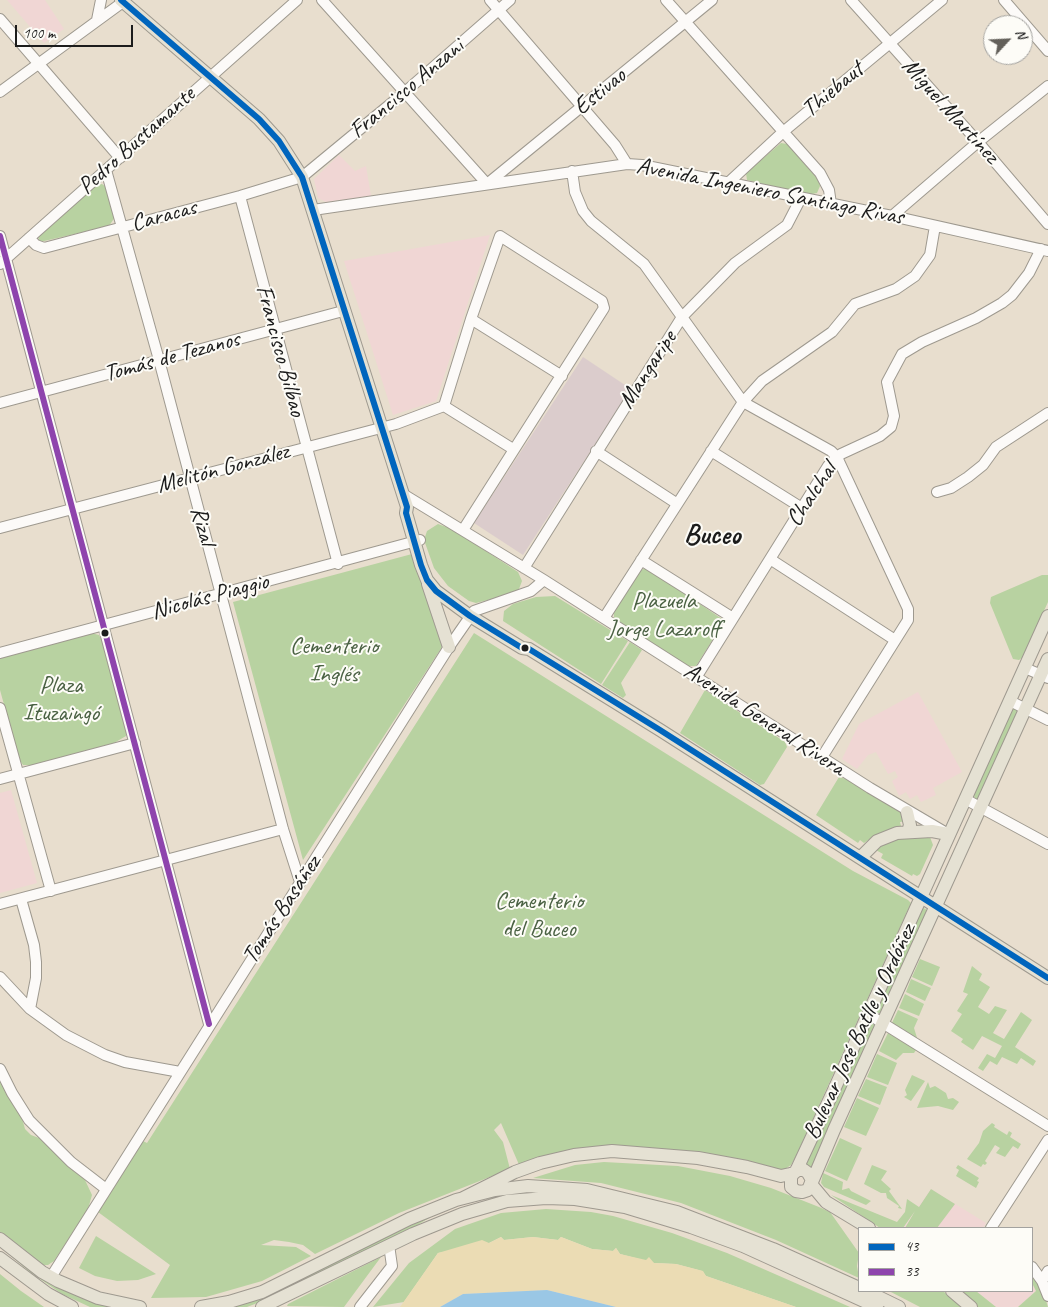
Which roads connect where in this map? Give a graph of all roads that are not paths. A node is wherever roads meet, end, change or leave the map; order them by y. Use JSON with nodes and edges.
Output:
{"nodes":[{"id":1,"x":101,"y":0,"type":"edge"},
{"id":2,"x":298,"y":0,"type":"edge"},
{"id":3,"x":322,"y":0,"type":"edge"},
{"id":4,"x":490,"y":0,"type":"edge"},
{"id":5,"x":510,"y":0,"type":"edge"},
{"id":6,"x":666,"y":0,"type":"edge"},
{"id":7,"x":712,"y":0,"type":"edge"},
{"id":8,"x":851,"y":0,"type":"edge"},
{"id":9,"x":942,"y":0,"type":"edge"},
{"id":10,"x":1004,"y":0,"type":"edge"},
{"id":11,"x":122,"y":1,"type":"edge"},
{"id":12,"x":499,"y":10,"type":"junction"},
{"id":13,"x":0,"y":19,"type":"edge"},
{"id":14,"x":97,"y":20,"type":"junction"},
{"id":15,"x":685,"y":22,"type":"junction"},
{"id":16,"x":890,"y":43,"type":"junction"},
{"id":17,"x":1048,"y":51,"type":"edge"},
{"id":18,"x":38,"y":64,"type":"junction"},
{"id":19,"x":210,"y":77,"type":"junction"},
{"id":20,"x":1048,"y":86,"type":"edge"},
{"id":21,"x":0,"y":92,"type":"edge"},
{"id":22,"x":405,"y":92,"type":"junction"},
{"id":23,"x":582,"y":107,"type":"junction"},
{"id":24,"x":783,"y":132,"type":"junction"},
{"id":25,"x":978,"y":142,"type":"junction"},
{"id":26,"x":120,"y":158,"type":"junction"},
{"id":27,"x":626,"y":164,"type":"junction"},
{"id":28,"x":106,"y":170,"type":"junction"},
{"id":29,"x":572,"y":170,"type":"junction"},
{"id":30,"x":302,"y":176,"type":"junction"},
{"id":31,"x":728,"y":183,"type":"junction"},
{"id":32,"x":486,"y":184,"type":"junction"},
{"id":33,"x":240,"y":196,"type":"junction"},
{"id":34,"x":801,"y":198,"type":"junction"},
{"id":35,"x":831,"y":204,"type":"junction"},
{"id":36,"x":313,"y":210,"type":"junction"},
{"id":37,"x":892,"y":216,"type":"junction"},
{"id":38,"x":1048,"y":224,"type":"edge"},
{"id":39,"x":935,"y":226,"type":"junction"},
{"id":40,"x":123,"y":227,"type":"junction"},
{"id":41,"x":0,"y":236,"type":"edge"},
{"id":42,"x":29,"y":238,"type":"junction"},
{"id":43,"x":1044,"y":250,"type":"edge"},
{"id":44,"x":3,"y":261,"type":"edge"},
{"id":45,"x":343,"y":311,"type":"junction"},
{"id":46,"x":682,"y":317,"type":"junction"},
{"id":47,"x":471,"y":319,"type":"junction"},
{"id":48,"x":274,"y":330,"type":"junction"},
{"id":49,"x":159,"y":360,"type":"junction"},
{"id":50,"x":562,"y":376,"type":"junction"},
{"id":51,"x":40,"y":392,"type":"junction"},
{"id":52,"x":743,"y":402,"type":"junction"},
{"id":53,"x":0,"y":403,"type":"edge"},
{"id":54,"x":444,"y":406,"type":"junction"},
{"id":55,"x":1048,"y":413,"type":"edge"},
{"id":56,"x":380,"y":428,"type":"junction"},
{"id":57,"x":306,"y":448,"type":"junction"},
{"id":58,"x":513,"y":449,"type":"junction"},
{"id":59,"x":596,"y":451,"type":"junction"},
{"id":60,"x":711,"y":451,"type":"junction"},
{"id":61,"x":837,"y":457,"type":"junction"},
{"id":62,"x":189,"y":478,"type":"junction"},
{"id":63,"x":937,"y":492,"type":"dead end"},
{"id":64,"x":403,"y":494,"type":"junction"},
{"id":65,"x":676,"y":502,"type":"junction"},
{"id":66,"x":802,"y":508,"type":"junction"},
{"id":67,"x":71,"y":509,"type":"junction"},
{"id":68,"x":0,"y":528,"type":"edge"},
{"id":69,"x":463,"y":530,"type":"junction"},
{"id":70,"x":417,"y":541,"type":"junction"},
{"id":71,"x":770,"y":559,"type":"junction"},
{"id":72,"x":641,"y":560,"type":"junction"},
{"id":73,"x":338,"y":564,"type":"junction"},
{"id":74,"x":524,"y":568,"type":"junction"},
{"id":75,"x":427,"y":580,"type":"junction"},
{"id":76,"x":544,"y":580,"type":"junction"},
{"id":77,"x":220,"y":593,"type":"junction"},
{"id":78,"x":472,"y":613,"type":"junction"},
{"id":79,"x":1048,"y":616,"type":"edge"},
{"id":80,"x":604,"y":618,"type":"junction"},
{"id":81,"x":733,"y":618,"type":"junction"},
{"id":82,"x":104,"y":626,"type":"junction"},
{"id":83,"x":895,"y":640,"type":"junction"},
{"id":84,"x":448,"y":647,"type":"junction"},
{"id":85,"x":0,"y":653,"type":"edge"},
{"id":86,"x":1048,"y":659,"type":"edge"},
{"id":87,"x":1025,"y":668,"type":"junction"},
{"id":88,"x":697,"y":676,"type":"junction"},
{"id":89,"x":1045,"y":677,"type":"edge"},
{"id":90,"x":1010,"y":701,"type":"junction"},
{"id":91,"x":0,"y":708,"type":"edge"},
{"id":92,"x":1026,"y":709,"type":"junction"},
{"id":93,"x":1048,"y":720,"type":"edge"},
{"id":94,"x":135,"y":743,"type":"junction"},
{"id":95,"x":822,"y":757,"type":"junction"},
{"id":96,"x":17,"y":774,"type":"junction"},
{"id":97,"x":0,"y":779,"type":"edge"},
{"id":98,"x":965,"y":799,"type":"junction"},
{"id":99,"x":981,"y":808,"type":"junction"},
{"id":100,"x":908,"y":812,"type":"junction"},
{"id":101,"x":284,"y":829,"type":"junction"},
{"id":102,"x":908,"y":832,"type":"junction"},
{"id":103,"x":948,"y":834,"type":"junction"},
{"id":104,"x":1048,"y":844,"type":"edge"},
{"id":105,"x":861,"y":856,"type":"junction"},
{"id":106,"x":166,"y":860,"type":"junction"},
{"id":107,"x":300,"y":882,"type":"junction"},
{"id":108,"x":51,"y":891,"type":"junction"},
{"id":109,"x":921,"y":896,"type":"junction"},
{"id":110,"x":21,"y":899,"type":"junction"},
{"id":111,"x":0,"y":904,"type":"edge"},
{"id":112,"x":937,"y":907,"type":"junction"},
{"id":113,"x":0,"y":977,"type":"edge"},
{"id":114,"x":1048,"y":978,"type":"edge"},
{"id":115,"x":5,"y":991,"type":"edge"},
{"id":116,"x":30,"y":1009,"type":"junction"},
{"id":117,"x":868,"y":1014,"type":"junction"},
{"id":118,"x":209,"y":1024,"type":"junction"},
{"id":119,"x":882,"y":1024,"type":"junction"},
{"id":120,"x":0,"y":1069,"type":"edge"},
{"id":121,"x":180,"y":1072,"type":"junction"},
{"id":122,"x":1048,"y":1126,"type":"edge"},
{"id":123,"x":1048,"y":1140,"type":"edge"},
{"id":124,"x":794,"y":1173,"type":"junction"},
{"id":125,"x":812,"y":1183,"type":"junction"},
{"id":126,"x":504,"y":1188,"type":"junction"},
{"id":127,"x":106,"y":1189,"type":"junction"},
{"id":128,"x":796,"y":1191,"type":"junction"},
{"id":129,"x":463,"y":1198,"type":"junction"},
{"id":130,"x":867,"y":1227,"type":"edge"},
{"id":131,"x":992,"y":1227,"type":"edge"},
{"id":132,"x":413,"y":1234,"type":"junction"},
{"id":133,"x":0,"y":1239,"type":"edge"},
{"id":134,"x":389,"y":1245,"type":"junction"},
{"id":135,"x":0,"y":1258,"type":"edge"},
{"id":136,"x":1033,"y":1268,"type":"edge"},
{"id":137,"x":1048,"y":1271,"type":"edge"},
{"id":138,"x":51,"y":1277,"type":"junction"},
{"id":139,"x":1042,"y":1281,"type":"junction"},
{"id":140,"x":858,"y":1288,"type":"edge"},
{"id":141,"x":868,"y":1292,"type":"edge"},
{"id":142,"x":953,"y":1292,"type":"edge"},
{"id":143,"x":48,"y":1294,"type":"junction"},
{"id":144,"x":1048,"y":1296,"type":"edge"},
{"id":145,"x":64,"y":1307,"type":"edge"},
{"id":146,"x":72,"y":1307,"type":"edge"},
{"id":147,"x":140,"y":1307,"type":"edge"},
{"id":148,"x":201,"y":1307,"type":"edge"},
{"id":149,"x":262,"y":1307,"type":"edge"},
{"id":150,"x":360,"y":1307,"type":"edge"},
{"id":151,"x":877,"y":1307,"type":"edge"},
{"id":152,"x":899,"y":1307,"type":"edge"},
{"id":153,"x":970,"y":1307,"type":"edge"}],
"edges":[{"from":1,"to":14,"type":"street"},
{"from":2,"to":19,"type":"street","name":"Pedro Bustamante"},
{"from":3,"to":22,"type":"street"},
{"from":4,"to":12,"type":"street"},
{"from":5,"to":12,"type":"street","name":"Francisco Anzani"},
{"from":6,"to":15,"type":"street"},
{"from":7,"to":15,"type":"street","name":"Estivao"},
{"from":8,"to":16,"type":"street","name":"Miguel Martínez"},
{"from":9,"to":16,"type":"street","name":"Thiebaut"},
{"from":10,"to":17,"type":"street"},
{"from":11,"to":14,"type":"street"},
{"from":11,"to":19,"type":"main road"},
{"from":12,"to":22,"type":"street","name":"Francisco Anzani"},
{"from":12,"to":23,"type":"street"},
{"from":13,"to":18,"type":"street"},
{"from":14,"to":18,"type":"street"},
{"from":15,"to":23,"type":"street","name":"Estivao"},
{"from":15,"to":24,"type":"street"},
{"from":16,"to":24,"type":"street","name":"Thiebaut"},
{"from":16,"to":25,"type":"street","name":"Miguel Martínez"},
{"from":18,"to":21,"type":"street"},
{"from":18,"to":26,"type":"street"},
{"from":19,"to":26,"type":"street","name":"Pedro Bustamante"},
{"from":19,"to":30,"type":"main road"},
{"from":20,"to":25,"type":"street"},
{"from":22,"to":30,"type":"street","name":"Francisco Anzani"},
{"from":22,"to":32,"type":"street"},
{"from":23,"to":27,"type":"street"},
{"from":23,"to":32,"type":"street","name":"Estivao"},
{"from":24,"to":31,"type":"street","name":"Thiebaut"},
{"from":24,"to":35,"type":"street"},
{"from":25,"to":37,"type":"street"},
{"from":25,"to":38,"type":"street","name":"Miguel Martínez"},
{"from":26,"to":28,"type":"street","name":"Pedro Bustamante"},
{"from":27,"to":29,"type":"street","name":"Avenida Ingeniero Santiago Rivas"},
{"from":27,"to":31,"type":"street","name":"Avenida Ingeniero Santiago Rivas"},
{"from":28,"to":40,"type":"street","name":"Rizal"},
{"from":28,"to":42,"type":"street","name":"Pedro Bustamante"},
{"from":29,"to":32,"type":"street","name":"Avenida Ingeniero Santiago Rivas"},
{"from":29,"to":46,"type":"street"},
{"from":30,"to":33,"type":"street","name":"Caracas"},
{"from":30,"to":36,"type":"main road"},
{"from":31,"to":34,"type":"street","name":"Avenida Ingeniero Santiago Rivas"},
{"from":32,"to":36,"type":"street","name":"Avenida Ingeniero Santiago Rivas"},
{"from":33,"to":40,"type":"street","name":"Caracas"},
{"from":33,"to":48,"type":"street","name":"Francisco Bilbao"},
{"from":34,"to":35,"type":"street","name":"Avenida Ingeniero Santiago Rivas"},
{"from":34,"to":46,"type":"street","name":"Mangaripe"},
{"from":35,"to":37,"type":"street","name":"Avenida Ingeniero Santiago Rivas"},
{"from":36,"to":45,"type":"main road"},
{"from":37,"to":39,"type":"street","name":"Avenida Ingeniero Santiago Rivas"},
{"from":39,"to":43,"type":"street","name":"Avenida Ingeniero Santiago Rivas"},
{"from":39,"to":52,"type":"street"},
{"from":40,"to":42,"type":"street","name":"Caracas"},
{"from":40,"to":49,"type":"street","name":"Rizal"},
{"from":41,"to":44,"type":"street"},
{"from":42,"to":44,"type":"street","name":"Pedro Bustamante"},
{"from":43,"to":61,"type":"street","name":"Chalchal"},
{"from":44,"to":51,"type":"street"},
{"from":45,"to":48,"type":"street","name":"Tomás de Tezanos"},
{"from":45,"to":56,"type":"main road"},
{"from":46,"to":52,"type":"street"},
{"from":46,"to":59,"type":"street","name":"Mangaripe"},
{"from":47,"to":50,"type":"street"},
{"from":47,"to":50,"type":"street"},
{"from":47,"to":54,"type":"street"},
{"from":48,"to":49,"type":"street","name":"Tomás de Tezanos"},
{"from":48,"to":57,"type":"street","name":"Francisco Bilbao"},
{"from":49,"to":51,"type":"street","name":"Tomás de Tezanos"},
{"from":49,"to":62,"type":"street","name":"Rizal"},
{"from":50,"to":58,"type":"street"},
{"from":51,"to":53,"type":"street","name":"Tomás de Tezanos"},
{"from":51,"to":67,"type":"street"},
{"from":52,"to":60,"type":"street"},
{"from":52,"to":61,"type":"street"},
{"from":54,"to":56,"type":"street","name":"Melitón González"},
{"from":54,"to":58,"type":"street"},
{"from":55,"to":63,"type":"street"},
{"from":56,"to":57,"type":"street","name":"Melitón González"},
{"from":56,"to":64,"type":"main road"},
{"from":57,"to":62,"type":"street","name":"Melitón González"},
{"from":57,"to":73,"type":"street","name":"Francisco Bilbao"},
{"from":58,"to":69,"type":"street"},
{"from":59,"to":65,"type":"street"},
{"from":59,"to":74,"type":"street","name":"Mangaripe"},
{"from":60,"to":65,"type":"street"},
{"from":60,"to":66,"type":"street"},
{"from":61,"to":66,"type":"street","name":"Chalchal"},
{"from":61,"to":83,"type":"street"},
{"from":62,"to":67,"type":"street","name":"Melitón González"},
{"from":62,"to":77,"type":"street","name":"Rizal"},
{"from":64,"to":69,"type":"street","name":"Avenida General Rivera"},
{"from":64,"to":70,"type":"main road"},
{"from":65,"to":72,"type":"street"},
{"from":66,"to":71,"type":"street","name":"Chalchal"},
{"from":67,"to":68,"type":"street","name":"Melitón González"},
{"from":67,"to":82,"type":"street"},
{"from":69,"to":74,"type":"street","name":"Avenida General Rivera"},
{"from":70,"to":73,"type":"street","name":"Nicolás Piaggio"},
{"from":70,"to":75,"type":"main road"},
{"from":70,"to":78,"type":"main road"},
{"from":71,"to":81,"type":"street","name":"Chalchal"},
{"from":71,"to":83,"type":"street"},
{"from":72,"to":80,"type":"street"},
{"from":72,"to":81,"type":"street"},
{"from":73,"to":77,"type":"street","name":"Nicolás Piaggio"},
{"from":74,"to":76,"type":"street","name":"Avenida General Rivera"},
{"from":75,"to":78,"type":"main road"},
{"from":75,"to":84,"type":"main road"},
{"from":76,"to":78,"type":"street"},
{"from":76,"to":80,"type":"street","name":"Avenida General Rivera"},
{"from":77,"to":82,"type":"street","name":"Nicolás Piaggio"},
{"from":77,"to":101,"type":"street","name":"Rizal"},
{"from":78,"to":84,"type":"street","name":"Tomás Basáñez"},
{"from":78,"to":105,"type":"main road"},
{"from":79,"to":87,"type":"main road","name":"Bulevar José Batlle y Ordóñez"},
{"from":80,"to":88,"type":"street","name":"Avenida General Rivera"},
{"from":81,"to":88,"type":"street","name":"Chalchal"},
{"from":82,"to":85,"type":"street","name":"Nicolás Piaggio"},
{"from":82,"to":94,"type":"street"},
{"from":83,"to":95,"type":"street"},
{"from":84,"to":107,"type":"street","name":"Tomás Basáñez"},
{"from":86,"to":89,"type":"main road","name":"Bulevar José Batlle y Ordóñez"},
{"from":87,"to":89,"type":"street"},
{"from":87,"to":90,"type":"main road","name":"Bulevar José Batlle y Ordóñez"},
{"from":88,"to":95,"type":"street","name":"Avenida General Rivera"},
{"from":89,"to":92,"type":"main road","name":"Bulevar José Batlle y Ordóñez"},
{"from":90,"to":92,"type":"street"},
{"from":90,"to":98,"type":"main road","name":"Bulevar José Batlle y Ordóñez"},
{"from":91,"to":96,"type":"street"},
{"from":92,"to":93,"type":"street"},
{"from":92,"to":99,"type":"main road","name":"Bulevar José Batlle y Ordóñez"},
{"from":94,"to":96,"type":"street"},
{"from":94,"to":106,"type":"street"},
{"from":95,"to":100,"type":"street","name":"Avenida General Rivera"},
{"from":96,"to":97,"type":"street"},
{"from":96,"to":108,"type":"street"},
{"from":98,"to":99,"type":"street"},
{"from":98,"to":103,"type":"main road","name":"Bulevar José Batlle y Ordóñez"},
{"from":99,"to":104,"type":"street"},
{"from":99,"to":112,"type":"main road","name":"Bulevar José Batlle y Ordóñez"},
{"from":100,"to":102,"type":"main road"},
{"from":100,"to":103,"type":"street","name":"Avenida General Rivera"},
{"from":101,"to":106,"type":"street"},
{"from":101,"to":107,"type":"street","name":"Rizal"},
{"from":102,"to":103,"type":"main road"},
{"from":102,"to":105,"type":"main road"},
{"from":103,"to":109,"type":"main road","name":"Bulevar José Batlle y Ordóñez"},
{"from":105,"to":109,"type":"main road"},
{"from":106,"to":108,"type":"street"},
{"from":106,"to":118,"type":"street"},
{"from":107,"to":118,"type":"street","name":"Tomás Basáñez"},
{"from":108,"to":110,"type":"street"},
{"from":109,"to":112,"type":"main road"},
{"from":109,"to":117,"type":"main road","name":"Bulevar José Batlle y Ordóñez"},
{"from":110,"to":111,"type":"street"},
{"from":110,"to":116,"type":"street"},
{"from":112,"to":114,"type":"main road"},
{"from":112,"to":119,"type":"main road","name":"Bulevar José Batlle y Ordóñez"},
{"from":113,"to":115,"type":"street"},
{"from":115,"to":116,"type":"street"},
{"from":116,"to":121,"type":"street"},
{"from":117,"to":119,"type":"street"},
{"from":117,"to":124,"type":"main road","name":"Bulevar José Batlle y Ordóñez"},
{"from":118,"to":121,"type":"street","name":"Tomás Basáñez"},
{"from":119,"to":122,"type":"street"},
{"from":119,"to":125,"type":"main road","name":"Bulevar José Batlle y Ordóñez"},
{"from":120,"to":127,"type":"street"},
{"from":121,"to":127,"type":"street","name":"Tomás Basáñez"},
{"from":123,"to":131,"type":"street"},
{"from":124,"to":125,"type":"main road"},
{"from":124,"to":128,"type":"main road"},
{"from":124,"to":129,"type":"main road"},
{"from":125,"to":128,"type":"main road"},
{"from":125,"to":130,"type":"main road"},
{"from":126,"to":128,"type":"main road"},
{"from":126,"to":129,"type":"main road"},
{"from":126,"to":132,"type":"main road"},
{"from":126,"to":140,"type":"main road"},
{"from":127,"to":138,"type":"street","name":"Tomás Basáñez"},
{"from":129,"to":148,"type":"main road"},
{"from":132,"to":134,"type":"main road"},
{"from":132,"to":151,"type":"main road"},
{"from":133,"to":138,"type":"main road"},
{"from":134,"to":149,"type":"main road"},
{"from":134,"to":150,"type":"street"},
{"from":135,"to":143,"type":"main road"},
{"from":136,"to":139,"type":"street"},
{"from":137,"to":139,"type":"street"},
{"from":138,"to":147,"type":"main road"},
{"from":139,"to":144,"type":"street"},
{"from":141,"to":152,"type":"main road"},
{"from":142,"to":153,"type":"main road"},
{"from":143,"to":145,"type":"street"},
{"from":143,"to":146,"type":"main road"}]}
